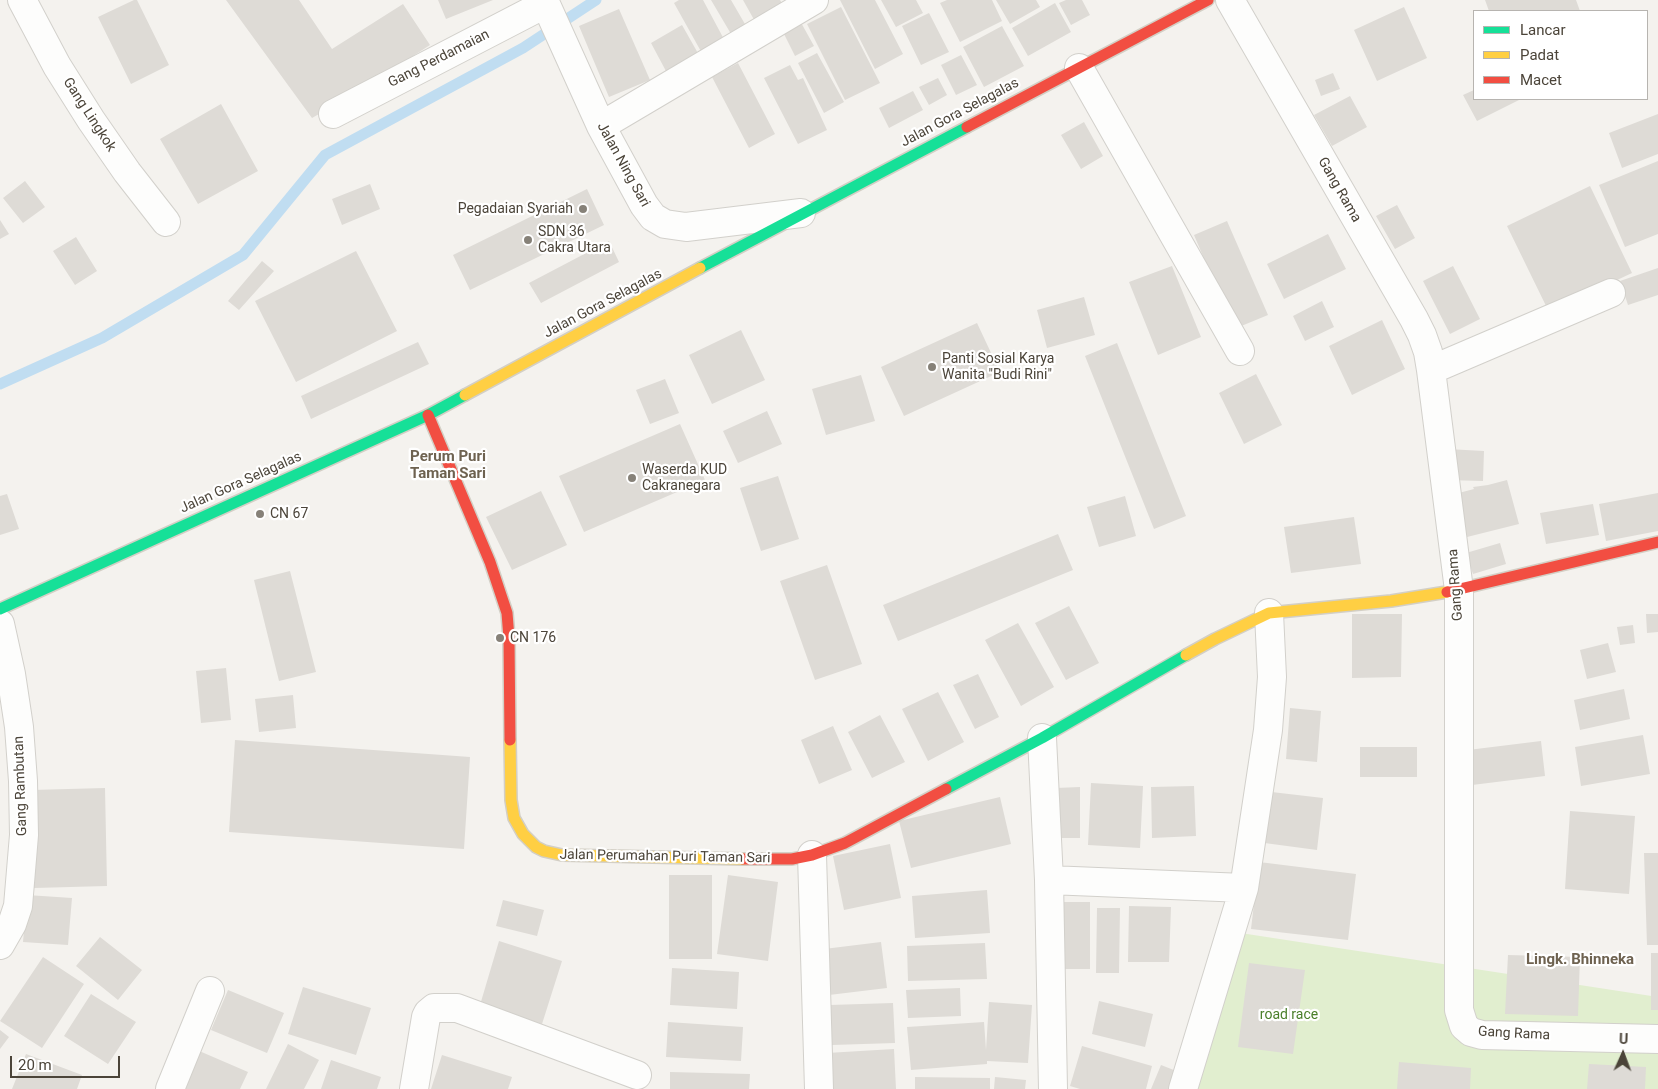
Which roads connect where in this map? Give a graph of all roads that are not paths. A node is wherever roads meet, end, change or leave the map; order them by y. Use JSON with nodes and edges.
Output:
{"nodes":[{"id":1,"x":22,"y":0,"type":"edge"},
{"id":2,"x":814,"y":0,"type":"edge"},
{"id":3,"x":1208,"y":0,"type":"edge"},
{"id":4,"x":1230,"y":0,"type":"edge"},
{"id":5,"x":545,"y":2,"type":"edge"},
{"id":6,"x":1079,"y":68,"type":"junction"},
{"id":7,"x":333,"y":114,"type":"dead end"},
{"id":8,"x":600,"y":126,"type":"junction"},
{"id":9,"x":802,"y":213,"type":"junction"},
{"id":10,"x":166,"y":222,"type":"dead end"},
{"id":11,"x":1611,"y":293,"type":"dead end"},
{"id":12,"x":1240,"y":351,"type":"dead end"},
{"id":13,"x":1431,"y":370,"type":"junction"},
{"id":14,"x":428,"y":415,"type":"junction"},
{"id":15,"x":1658,"y":542,"type":"edge"},
{"id":16,"x":1459,"y":590,"type":"junction"},
{"id":17,"x":0,"y":609,"type":"edge"},
{"id":18,"x":1269,"y":613,"type":"junction"},
{"id":19,"x":0,"y":624,"type":"edge"},
{"id":20,"x":1042,"y":738,"type":"junction"},
{"id":21,"x":812,"y":855,"type":"junction"},
{"id":22,"x":1049,"y":880,"type":"junction"},
{"id":23,"x":1244,"y":888,"type":"junction"},
{"id":24,"x":0,"y":945,"type":"edge"},
{"id":25,"x":210,"y":991,"type":"dead end"},
{"id":26,"x":1658,"y":1039,"type":"edge"},
{"id":27,"x":637,"y":1074,"type":"dead end"},
{"id":28,"x":170,"y":1089,"type":"edge"},
{"id":29,"x":414,"y":1089,"type":"edge"},
{"id":30,"x":819,"y":1089,"type":"edge"},
{"id":31,"x":1053,"y":1089,"type":"edge"},
{"id":32,"x":1183,"y":1089,"type":"edge"}],
"edges":[{"from":1,"to":10,"type":"street","name":"Gang Lingkok"},
{"from":2,"to":8,"type":"street"},
{"from":3,"to":6,"type":"street","name":"Jalan Gora Selagalas"},
{"from":4,"to":13,"type":"street","name":"Gang Rama"},
{"from":5,"to":7,"type":"street","name":"Gang Perdamaian"},
{"from":5,"to":8,"type":"street","name":"Jalan Ning Sari"},
{"from":6,"to":9,"type":"street","name":"Jalan Gora Selagalas"},
{"from":6,"to":12,"type":"street"},
{"from":8,"to":9,"type":"street","name":"Jalan Ning Sari"},
{"from":9,"to":14,"type":"street","name":"Jalan Gora Selagalas"},
{"from":11,"to":13,"type":"street"},
{"from":13,"to":16,"type":"street","name":"Gang Rama"},
{"from":14,"to":17,"type":"street","name":"Jalan Gora Selagalas"},
{"from":14,"to":21,"type":"street","name":"Jalan Perumahan Puri Taman Sari"},
{"from":15,"to":16,"type":"street"},
{"from":16,"to":18,"type":"street"},
{"from":16,"to":26,"type":"street","name":"Gang Rama"},
{"from":18,"to":20,"type":"street","name":"Jalan Perumahan Puri Taman Sari"},
{"from":18,"to":23,"type":"street"},
{"from":19,"to":24,"type":"street","name":"Gang Rambutan"},
{"from":20,"to":21,"type":"street","name":"Jalan Perumahan Puri Taman Sari"},
{"from":20,"to":22,"type":"street"},
{"from":21,"to":30,"type":"street"},
{"from":22,"to":23,"type":"street"},
{"from":22,"to":31,"type":"street"},
{"from":23,"to":32,"type":"street"},
{"from":25,"to":28,"type":"street"},
{"from":27,"to":29,"type":"street"}]}
